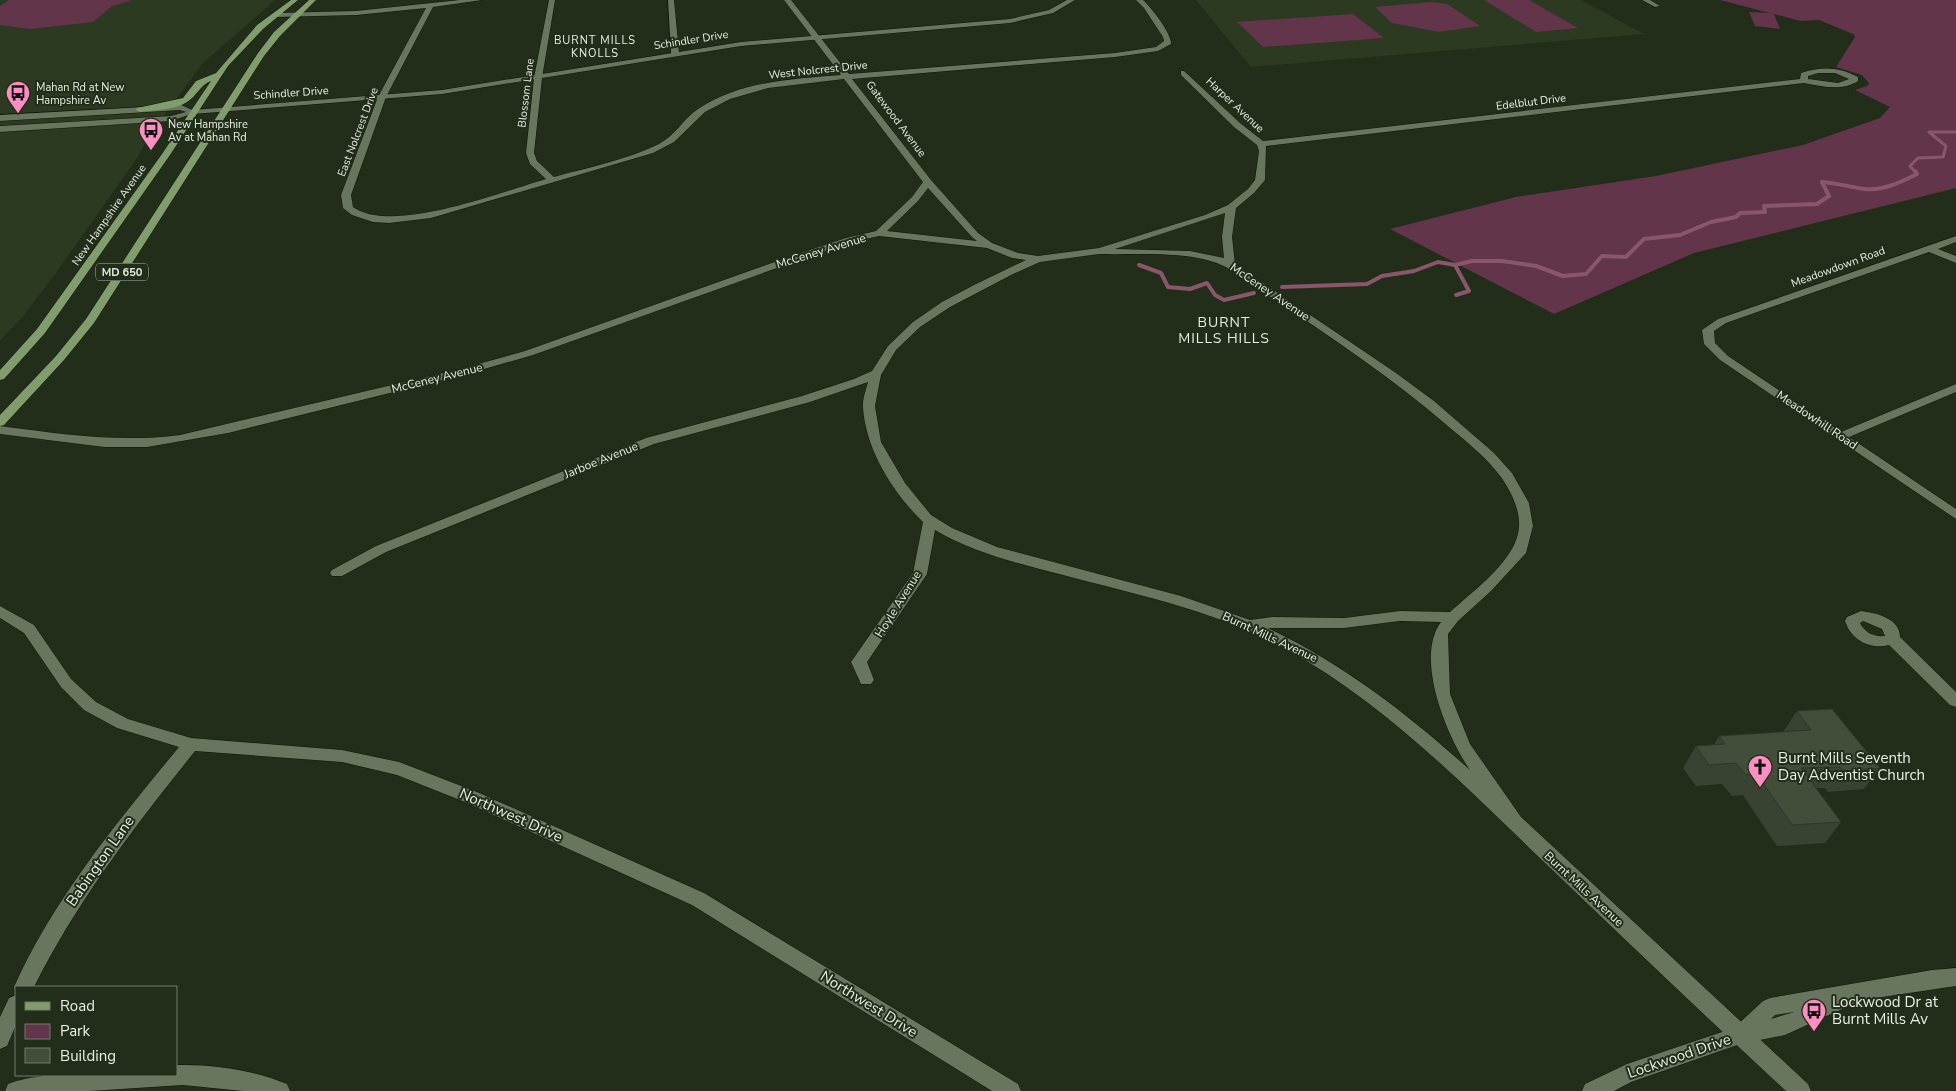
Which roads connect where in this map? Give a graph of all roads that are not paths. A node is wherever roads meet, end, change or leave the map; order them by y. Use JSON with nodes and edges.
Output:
{"nodes":[{"id":1,"x":295,"y":0,"type":"edge"},
{"id":2,"x":313,"y":0,"type":"edge"},
{"id":3,"x":479,"y":0,"type":"edge"},
{"id":4,"x":552,"y":0,"type":"edge"},
{"id":5,"x":671,"y":0,"type":"edge"},
{"id":6,"x":787,"y":0,"type":"edge"},
{"id":7,"x":1072,"y":0,"type":"edge"},
{"id":8,"x":1139,"y":0,"type":"edge"},
{"id":9,"x":1645,"y":0,"type":"edge"},
{"id":10,"x":430,"y":6,"type":"junction"},
{"id":11,"x":1656,"y":6,"type":"dead end"},
{"id":12,"x":277,"y":15,"type":"junction"},
{"id":13,"x":296,"y":15,"type":"junction"},
{"id":14,"x":818,"y":38,"type":"junction"},
{"id":15,"x":675,"y":53,"type":"junction"},
{"id":16,"x":1184,"y":73,"type":"dead end"},
{"id":17,"x":219,"y":74,"type":"junction"},
{"id":18,"x":538,"y":78,"type":"junction"},
{"id":19,"x":848,"y":78,"type":"junction"},
{"id":20,"x":1804,"y":81,"type":"junction"},
{"id":21,"x":382,"y":97,"type":"junction"},
{"id":22,"x":226,"y":109,"type":"junction"},
{"id":23,"x":137,"y":110,"type":"junction"},
{"id":24,"x":193,"y":112,"type":"junction"},
{"id":25,"x":0,"y":118,"type":"edge"},
{"id":26,"x":124,"y":121,"type":"junction"},
{"id":27,"x":0,"y":129,"type":"edge"},
{"id":28,"x":1261,"y":144,"type":"junction"},
{"id":29,"x":552,"y":180,"type":"junction"},
{"id":30,"x":928,"y":182,"type":"junction"},
{"id":31,"x":1231,"y":208,"type":"junction"},
{"id":32,"x":355,"y":213,"type":"joint"},
{"id":33,"x":879,"y":233,"type":"junction"},
{"id":34,"x":1956,"y":239,"type":"edge"},
{"id":35,"x":989,"y":245,"type":"junction"},
{"id":36,"x":1928,"y":248,"type":"junction"},
{"id":37,"x":1099,"y":251,"type":"junction"},
{"id":38,"x":1038,"y":259,"type":"junction"},
{"id":39,"x":1956,"y":260,"type":"edge"},
{"id":40,"x":1230,"y":265,"type":"junction"},
{"id":41,"x":1729,"y":319,"type":"joint"},
{"id":42,"x":874,"y":374,"type":"junction"},
{"id":43,"x":0,"y":376,"type":"edge"},
{"id":44,"x":1956,"y":388,"type":"edge"},
{"id":45,"x":0,"y":422,"type":"edge"},
{"id":46,"x":0,"y":430,"type":"edge"},
{"id":47,"x":1841,"y":436,"type":"junction"},
{"id":48,"x":1956,"y":514,"type":"edge"},
{"id":49,"x":930,"y":522,"type":"junction"},
{"id":50,"x":338,"y":573,"type":"dead end"},
{"id":51,"x":0,"y":611,"type":"edge"},
{"id":52,"x":1453,"y":617,"type":"junction"},
{"id":53,"x":1249,"y":625,"type":"junction"},
{"id":54,"x":1892,"y":639,"type":"dead end"},
{"id":55,"x":866,"y":680,"type":"dead end"},
{"id":56,"x":1956,"y":700,"type":"edge"},
{"id":57,"x":191,"y":744,"type":"junction"},
{"id":58,"x":1514,"y":822,"type":"junction"},
{"id":59,"x":1956,"y":976,"type":"edge"},
{"id":60,"x":24,"y":986,"type":"edge"},
{"id":61,"x":15,"y":1006,"type":"edge"},
{"id":62,"x":1740,"y":1035,"type":"junction"},
{"id":63,"x":0,"y":1039,"type":"edge"},
{"id":64,"x":15,"y":1091,"type":"edge"},
{"id":65,"x":280,"y":1091,"type":"edge"},
{"id":66,"x":1011,"y":1091,"type":"edge"},
{"id":67,"x":1592,"y":1091,"type":"edge"},
{"id":68,"x":1801,"y":1091,"type":"edge"}],
"edges":[{"from":1,"to":12,"type":"main road","name":"New Hampshire Avenue","number":"MD 650"},
{"from":2,"to":13,"type":"main road","number":"MD 650"},
{"from":3,"to":10,"type":"street"},
{"from":4,"to":18,"type":"street","name":"Blossom Lane"},
{"from":5,"to":15,"type":"street"},
{"from":6,"to":14,"type":"street","name":"Gatewood Avenue"},
{"from":7,"to":14,"type":"street","name":"Schindler Drive"},
{"from":8,"to":19,"type":"street","name":"West Nolcrest Drive"},
{"from":9,"to":11,"type":"street"},
{"from":10,"to":13,"type":"street"},
{"from":10,"to":21,"type":"street","name":"East Nolcrest Drive"},
{"from":12,"to":13,"type":"street"},
{"from":12,"to":17,"type":"main road","name":"New Hampshire Avenue","number":"MD 650"},
{"from":13,"to":22,"type":"main road","number":"MD 650"},
{"from":14,"to":15,"type":"street","name":"Schindler Drive"},
{"from":14,"to":19,"type":"street","name":"Gatewood Avenue"},
{"from":15,"to":18,"type":"street","name":"Schindler Drive"},
{"from":16,"to":28,"type":"street","name":"Harper Avenue"},
{"from":17,"to":23,"type":"main road"},
{"from":17,"to":24,"type":"main road","name":"New Hampshire Avenue","number":"MD 650"},
{"from":18,"to":21,"type":"street","name":"Schindler Drive"},
{"from":18,"to":29,"type":"street","name":"Blossom Lane"},
{"from":19,"to":29,"type":"street","name":"West Nolcrest Drive"},
{"from":19,"to":30,"type":"street","name":"Gatewood Avenue"},
{"from":20,"to":20,"type":"street","name":"Edelblut Drive"},
{"from":20,"to":28,"type":"street","name":"Edelblut Drive"},
{"from":21,"to":22,"type":"street","name":"Schindler Drive"},
{"from":21,"to":32,"type":"street","name":"East Nolcrest Drive"},
{"from":22,"to":24,"type":"street","name":"Schindler Drive"},
{"from":22,"to":45,"type":"main road","number":"MD 650"},
{"from":23,"to":24,"type":"street"},
{"from":23,"to":25,"type":"street"},
{"from":23,"to":26,"type":"street"},
{"from":24,"to":26,"type":"street"},
{"from":24,"to":43,"type":"main road","name":"New Hampshire Avenue","number":"MD 650"},
{"from":26,"to":27,"type":"street"},
{"from":28,"to":31,"type":"street","name":"Harper Avenue"},
{"from":29,"to":32,"type":"street","name":"West Nolcrest Drive"},
{"from":30,"to":33,"type":"street"},
{"from":30,"to":35,"type":"street","name":"Gatewood Avenue"},
{"from":31,"to":37,"type":"street","name":"Harper Avenue"},
{"from":31,"to":40,"type":"street"},
{"from":33,"to":35,"type":"street","name":"McCeney Avenue"},
{"from":33,"to":46,"type":"street","name":"McCeney Avenue"},
{"from":34,"to":36,"type":"street","name":"Meadowdown Road"},
{"from":35,"to":38,"type":"street","name":"McCeney Avenue"},
{"from":36,"to":39,"type":"street"},
{"from":36,"to":41,"type":"street","name":"Meadowdown Road"},
{"from":37,"to":38,"type":"street","name":"McCeney Avenue"},
{"from":37,"to":40,"type":"street","name":"McCeney Avenue"},
{"from":38,"to":42,"type":"street","name":"Burnt Mills Avenue"},
{"from":40,"to":52,"type":"street","name":"McCeney Avenue"},
{"from":41,"to":47,"type":"street","name":"Meadowhill Road"},
{"from":42,"to":49,"type":"street","name":"Burnt Mills Avenue"},
{"from":42,"to":50,"type":"street","name":"Jarboe Avenue"},
{"from":44,"to":47,"type":"street"},
{"from":47,"to":48,"type":"street","name":"Meadowhill Road"},
{"from":49,"to":53,"type":"street","name":"Burnt Mills Avenue"},
{"from":49,"to":55,"type":"street","name":"Hoyle Avenue"},
{"from":51,"to":57,"type":"street","name":"Northwest Drive"},
{"from":52,"to":53,"type":"street"},
{"from":52,"to":58,"type":"street","name":"McCeney Avenue"},
{"from":53,"to":58,"type":"street","name":"Burnt Mills Avenue"},
{"from":54,"to":56,"type":"street"},
{"from":57,"to":60,"type":"street","name":"Babington Lane"},
{"from":57,"to":66,"type":"street","name":"Northwest Drive"},
{"from":58,"to":62,"type":"street","name":"Burnt Mills Avenue"},
{"from":59,"to":62,"type":"street","name":"Lockwood Drive"},
{"from":61,"to":63,"type":"street"},
{"from":62,"to":67,"type":"street","name":"Lockwood Drive"},
{"from":62,"to":68,"type":"street","name":"Burnt Mills Avenue"},
{"from":64,"to":65,"type":"street"}]}
